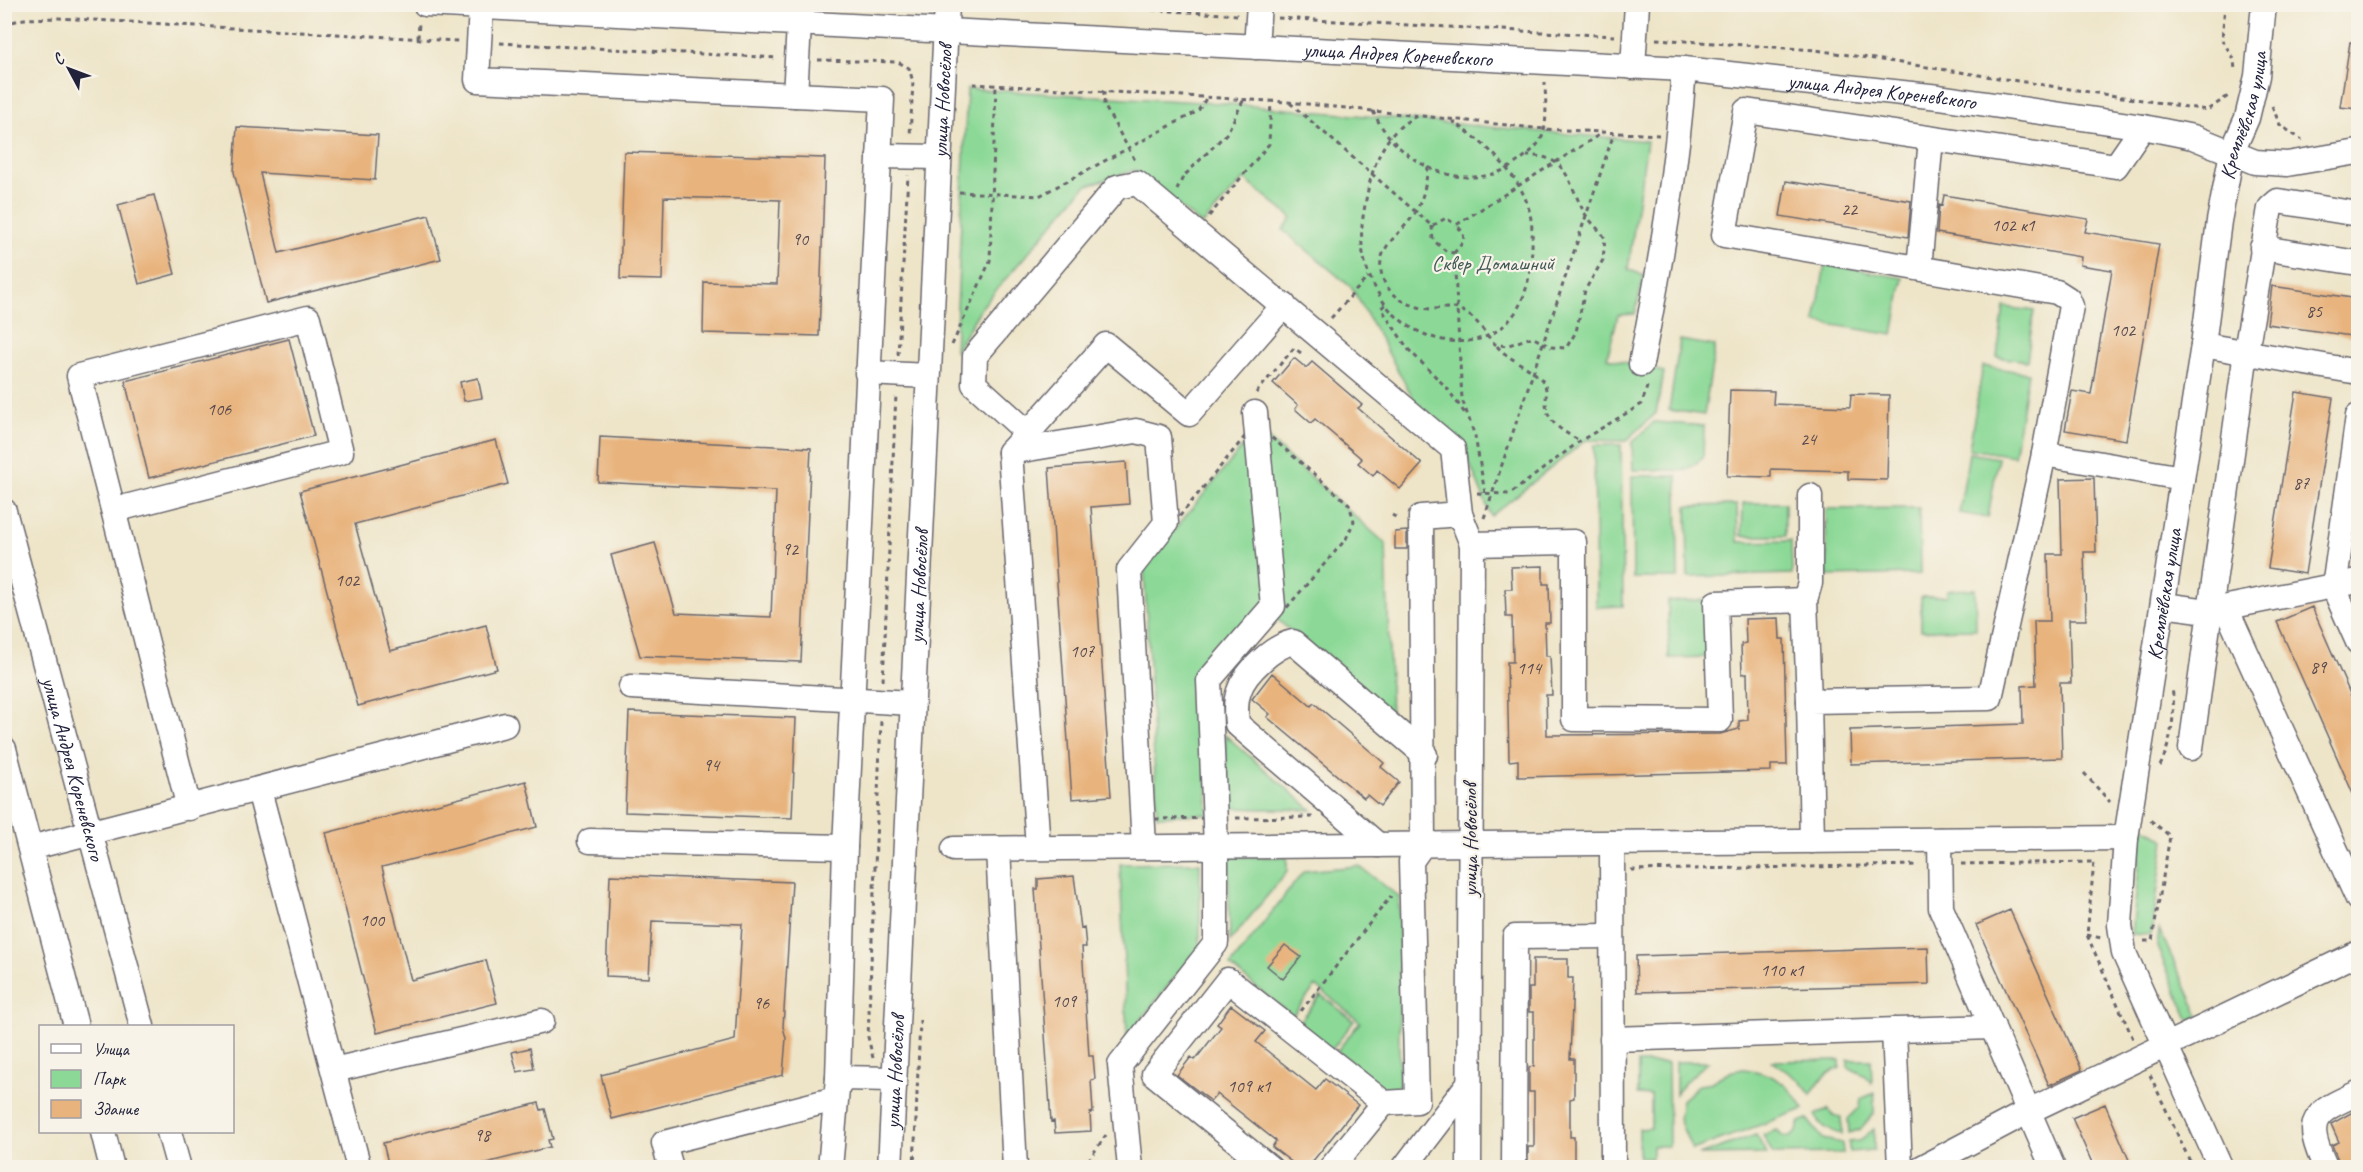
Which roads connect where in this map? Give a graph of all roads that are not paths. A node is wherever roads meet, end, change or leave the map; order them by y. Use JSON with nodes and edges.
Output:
{"nodes":[{"id":1,"x":425,"y":4,"type":"edge"},
{"id":2,"x":947,"y":4,"type":"edge"},
{"id":3,"x":1258,"y":4,"type":"edge"},
{"id":4,"x":1637,"y":4,"type":"edge"},
{"id":5,"x":2264,"y":4,"type":"edge"},
{"id":6,"x":481,"y":8,"type":"junction"},
{"id":7,"x":785,"y":18,"type":"edge"},
{"id":8,"x":946,"y":31,"type":"junction"},
{"id":9,"x":1256,"y":47,"type":"junction"},
{"id":10,"x":1633,"y":67,"type":"junction"},
{"id":11,"x":1684,"y":69,"type":"junction"},
{"id":12,"x":795,"y":95,"type":"junction"},
{"id":13,"x":2143,"y":127,"type":"junction"},
{"id":14,"x":1932,"y":139,"type":"junction"},
{"id":15,"x":2232,"y":152,"type":"junction"},
{"id":16,"x":2358,"y":152,"type":"edge"},
{"id":17,"x":879,"y":156,"type":"junction"},
{"id":18,"x":939,"y":157,"type":"junction"},
{"id":19,"x":2358,"y":214,"type":"edge"},
{"id":20,"x":2262,"y":248,"type":"junction"},
{"id":21,"x":2358,"y":263,"type":"edge"},
{"id":22,"x":1919,"y":268,"type":"junction"},
{"id":23,"x":1284,"y":305,"type":"junction"},
{"id":24,"x":2203,"y":345,"type":"junction"},
{"id":25,"x":2246,"y":352,"type":"junction"},
{"id":26,"x":1641,"y":364,"type":"road end"},
{"id":27,"x":2358,"y":372,"type":"edge"},
{"id":28,"x":867,"y":373,"type":"junction"},
{"id":29,"x":928,"y":376,"type":"junction"},
{"id":30,"x":1254,"y":413,"type":"road end"},
{"id":31,"x":2358,"y":416,"type":"edge"},
{"id":32,"x":1028,"y":433,"type":"junction"},
{"id":33,"x":1011,"y":452,"type":"junction"},
{"id":34,"x":2044,"y":454,"type":"junction"},
{"id":35,"x":2182,"y":478,"type":"junction"},
{"id":36,"x":1810,"y":496,"type":"dead end"},
{"id":37,"x":114,"y":510,"type":"junction"},
{"id":38,"x":4,"y":511,"type":"edge"},
{"id":39,"x":1464,"y":521,"type":"junction"},
{"id":40,"x":2358,"y":581,"type":"edge"},
{"id":41,"x":2334,"y":588,"type":"junction"},
{"id":42,"x":1805,"y":600,"type":"junction"},
{"id":43,"x":2163,"y":605,"type":"junction"},
{"id":44,"x":2217,"y":609,"type":"junction"},
{"id":45,"x":2358,"y":642,"type":"edge"},
{"id":46,"x":631,"y":687,"type":"dead end"},
{"id":47,"x":852,"y":699,"type":"junction"},
{"id":48,"x":1809,"y":701,"type":"junction"},
{"id":49,"x":912,"y":703,"type":"junction"},
{"id":50,"x":505,"y":725,"type":"dead end"},
{"id":51,"x":2191,"y":748,"type":"dead end"},
{"id":52,"x":4,"y":749,"type":"edge"},
{"id":53,"x":1425,"y":755,"type":"junction"},
{"id":54,"x":259,"y":790,"type":"junction"},
{"id":55,"x":189,"y":808,"type":"junction"},
{"id":56,"x":90,"y":834,"type":"junction"},
{"id":57,"x":2126,"y":838,"type":"junction"},
{"id":58,"x":1940,"y":840,"type":"junction"},
{"id":59,"x":590,"y":841,"type":"dead end"},
{"id":60,"x":1812,"y":841,"type":"junction"},
{"id":61,"x":1612,"y":843,"type":"junction"},
{"id":62,"x":1423,"y":844,"type":"junction"},
{"id":63,"x":1470,"y":844,"type":"junction"},
{"id":64,"x":1378,"y":845,"type":"junction"},
{"id":65,"x":1144,"y":846,"type":"junction"},
{"id":66,"x":845,"y":847,"type":"junction"},
{"id":67,"x":1038,"y":847,"type":"junction"},
{"id":68,"x":1216,"y":847,"type":"junction"},
{"id":69,"x":30,"y":848,"type":"junction"},
{"id":70,"x":954,"y":849,"type":"dead end"},
{"id":71,"x":998,"y":849,"type":"junction"},
{"id":72,"x":2358,"y":899,"type":"edge"},
{"id":73,"x":1611,"y":936,"type":"junction"},
{"id":74,"x":2358,"y":954,"type":"edge"},
{"id":75,"x":542,"y":1021,"type":"dead end"},
{"id":76,"x":76,"y":1025,"type":"edge"},
{"id":77,"x":142,"y":1025,"type":"edge"},
{"id":78,"x":1993,"y":1027,"type":"junction"},
{"id":79,"x":1894,"y":1029,"type":"junction"},
{"id":80,"x":1612,"y":1039,"type":"junction"},
{"id":81,"x":2167,"y":1046,"type":"junction"},
{"id":82,"x":334,"y":1070,"type":"junction"},
{"id":83,"x":884,"y":1078,"type":"junction"},
{"id":84,"x":1469,"y":1083,"type":"junction"},
{"id":85,"x":836,"y":1088,"type":"junction"},
{"id":86,"x":2358,"y":1093,"type":"edge"},
{"id":87,"x":1384,"y":1103,"type":"junction"},
{"id":88,"x":2028,"y":1111,"type":"junction"},
{"id":89,"x":104,"y":1133,"type":"edge"},
{"id":90,"x":170,"y":1133,"type":"edge"},
{"id":91,"x":826,"y":1165,"type":"edge"},
{"id":92,"x":112,"y":1167,"type":"edge"},
{"id":93,"x":179,"y":1167,"type":"edge"},
{"id":94,"x":359,"y":1167,"type":"edge"},
{"id":95,"x":671,"y":1167,"type":"edge"},
{"id":96,"x":890,"y":1167,"type":"edge"},
{"id":97,"x":1015,"y":1167,"type":"edge"},
{"id":98,"x":1130,"y":1167,"type":"edge"},
{"id":99,"x":1270,"y":1167,"type":"edge"},
{"id":100,"x":1331,"y":1167,"type":"edge"},
{"id":101,"x":1404,"y":1167,"type":"edge"},
{"id":102,"x":1469,"y":1167,"type":"edge"},
{"id":103,"x":1514,"y":1167,"type":"edge"},
{"id":104,"x":1613,"y":1167,"type":"edge"},
{"id":105,"x":1900,"y":1167,"type":"edge"},
{"id":106,"x":1921,"y":1167,"type":"edge"},
{"id":107,"x":2053,"y":1167,"type":"edge"},
{"id":108,"x":2221,"y":1167,"type":"edge"},
{"id":109,"x":2326,"y":1167,"type":"edge"}],
"edges":[{"from":1,"to":6,"type":"street","name":"улица Андрея Кореневского"},
{"from":2,"to":8,"type":"street","name":"улица Новосёлов"},
{"from":3,"to":9,"type":"street"},
{"from":4,"to":10,"type":"street"},
{"from":5,"to":15,"type":"street","name":"Кремлёвская улица"},
{"from":6,"to":7,"type":"street","name":"улица Андрея Кореневского"},
{"from":6,"to":12,"type":"street"},
{"from":7,"to":8,"type":"street","name":"улица Андрея Кореневского"},
{"from":7,"to":12,"type":"street"},
{"from":8,"to":9,"type":"street","name":"улица Андрея Кореневского"},
{"from":8,"to":18,"type":"street","name":"улица Новосёлов"},
{"from":9,"to":10,"type":"street","name":"улица Андрея Кореневского"},
{"from":10,"to":11,"type":"street","name":"улица Андрея Кореневского"},
{"from":11,"to":13,"type":"street","name":"улица Андрея Кореневского"},
{"from":11,"to":26,"type":"street"},
{"from":12,"to":17,"type":"street"},
{"from":13,"to":14,"type":"street"},
{"from":13,"to":15,"type":"street","name":"улица Андрея Кореневского"},
{"from":14,"to":22,"type":"street"},
{"from":14,"to":22,"type":"street"},
{"from":15,"to":16,"type":"street","name":"улица Андрея Кореневского"},
{"from":15,"to":24,"type":"street","name":"Кремлёвская улица"},
{"from":17,"to":18,"type":"street"},
{"from":17,"to":28,"type":"street"},
{"from":18,"to":29,"type":"street","name":"улица Новосёлов"},
{"from":19,"to":20,"type":"street"},
{"from":20,"to":21,"type":"street"},
{"from":20,"to":25,"type":"street"},
{"from":22,"to":34,"type":"street"},
{"from":23,"to":32,"type":"street"},
{"from":23,"to":32,"type":"street","name":"улица Новосёлов"},
{"from":23,"to":39,"type":"street","name":"улица Новосёлов"},
{"from":24,"to":25,"type":"street"},
{"from":24,"to":35,"type":"street","name":"Кремлёвская улица"},
{"from":25,"to":27,"type":"street"},
{"from":25,"to":44,"type":"street"},
{"from":28,"to":29,"type":"street"},
{"from":28,"to":47,"type":"street"},
{"from":29,"to":49,"type":"street","name":"улица Новосёлов"},
{"from":30,"to":68,"type":"street"},
{"from":31,"to":41,"type":"street"},
{"from":32,"to":33,"type":"street"},
{"from":33,"to":65,"type":"street"},
{"from":33,"to":67,"type":"street"},
{"from":34,"to":35,"type":"street"},
{"from":34,"to":48,"type":"street"},
{"from":35,"to":43,"type":"street","name":"Кремлёвская улица"},
{"from":36,"to":42,"type":"street"},
{"from":37,"to":37,"type":"street"},
{"from":37,"to":55,"type":"street"},
{"from":38,"to":56,"type":"street","name":"улица Андрея Кореневского"},
{"from":39,"to":42,"type":"street"},
{"from":39,"to":53,"type":"street"},
{"from":39,"to":63,"type":"street","name":"улица Новосёлов"},
{"from":40,"to":41,"type":"street"},
{"from":41,"to":44,"type":"street"},
{"from":41,"to":45,"type":"street"},
{"from":42,"to":48,"type":"street"},
{"from":43,"to":44,"type":"street"},
{"from":43,"to":57,"type":"street","name":"Кремлёвская улица"},
{"from":44,"to":51,"type":"street"},
{"from":44,"to":72,"type":"street"},
{"from":46,"to":47,"type":"street"},
{"from":47,"to":49,"type":"street"},
{"from":47,"to":66,"type":"street"},
{"from":48,"to":60,"type":"street"},
{"from":49,"to":83,"type":"street","name":"улица Новосёлов"},
{"from":50,"to":54,"type":"street"},
{"from":52,"to":69,"type":"street"},
{"from":53,"to":62,"type":"street"},
{"from":53,"to":64,"type":"street"},
{"from":54,"to":55,"type":"street"},
{"from":54,"to":82,"type":"street"},
{"from":55,"to":56,"type":"street"},
{"from":56,"to":69,"type":"street"},
{"from":56,"to":77,"type":"street","name":"улица Андрея Кореневского"},
{"from":57,"to":58,"type":"street"},
{"from":57,"to":81,"type":"street","name":"Кремлёвская улица"},
{"from":58,"to":60,"type":"street"},
{"from":58,"to":78,"type":"street"},
{"from":59,"to":66,"type":"street"},
{"from":60,"to":61,"type":"street"},
{"from":61,"to":63,"type":"street"},
{"from":61,"to":73,"type":"street"},
{"from":62,"to":63,"type":"street"},
{"from":62,"to":64,"type":"street"},
{"from":62,"to":87,"type":"street"},
{"from":63,"to":84,"type":"street","name":"улица Новосёлов"},
{"from":64,"to":68,"type":"street"},
{"from":65,"to":67,"type":"street"},
{"from":65,"to":68,"type":"street"},
{"from":66,"to":85,"type":"street"},
{"from":67,"to":71,"type":"street"},
{"from":68,"to":98,"type":"street"},
{"from":69,"to":76,"type":"street"},
{"from":70,"to":71,"type":"street"},
{"from":71,"to":97,"type":"street"},
{"from":73,"to":80,"type":"street"},
{"from":73,"to":103,"type":"street"},
{"from":74,"to":81,"type":"street"},
{"from":75,"to":82,"type":"street"},
{"from":78,"to":79,"type":"street"},
{"from":78,"to":88,"type":"street"},
{"from":79,"to":80,"type":"street"},
{"from":79,"to":105,"type":"street"},
{"from":80,"to":104,"type":"street"},
{"from":81,"to":88,"type":"street"},
{"from":81,"to":108,"type":"street","name":"Кремлёвская улица"},
{"from":82,"to":94,"type":"street"},
{"from":83,"to":85,"type":"street"},
{"from":83,"to":96,"type":"street","name":"улица Новосёлов"},
{"from":84,"to":101,"type":"street"},
{"from":84,"to":102,"type":"street","name":"улица Новосёлов"},
{"from":85,"to":91,"type":"street"},
{"from":85,"to":95,"type":"street"},
{"from":86,"to":109,"type":"street"},
{"from":87,"to":99,"type":"street"},
{"from":87,"to":100,"type":"street"},
{"from":88,"to":106,"type":"street"},
{"from":88,"to":107,"type":"street"},
{"from":89,"to":92,"type":"street"},
{"from":90,"to":93,"type":"street"}]}
